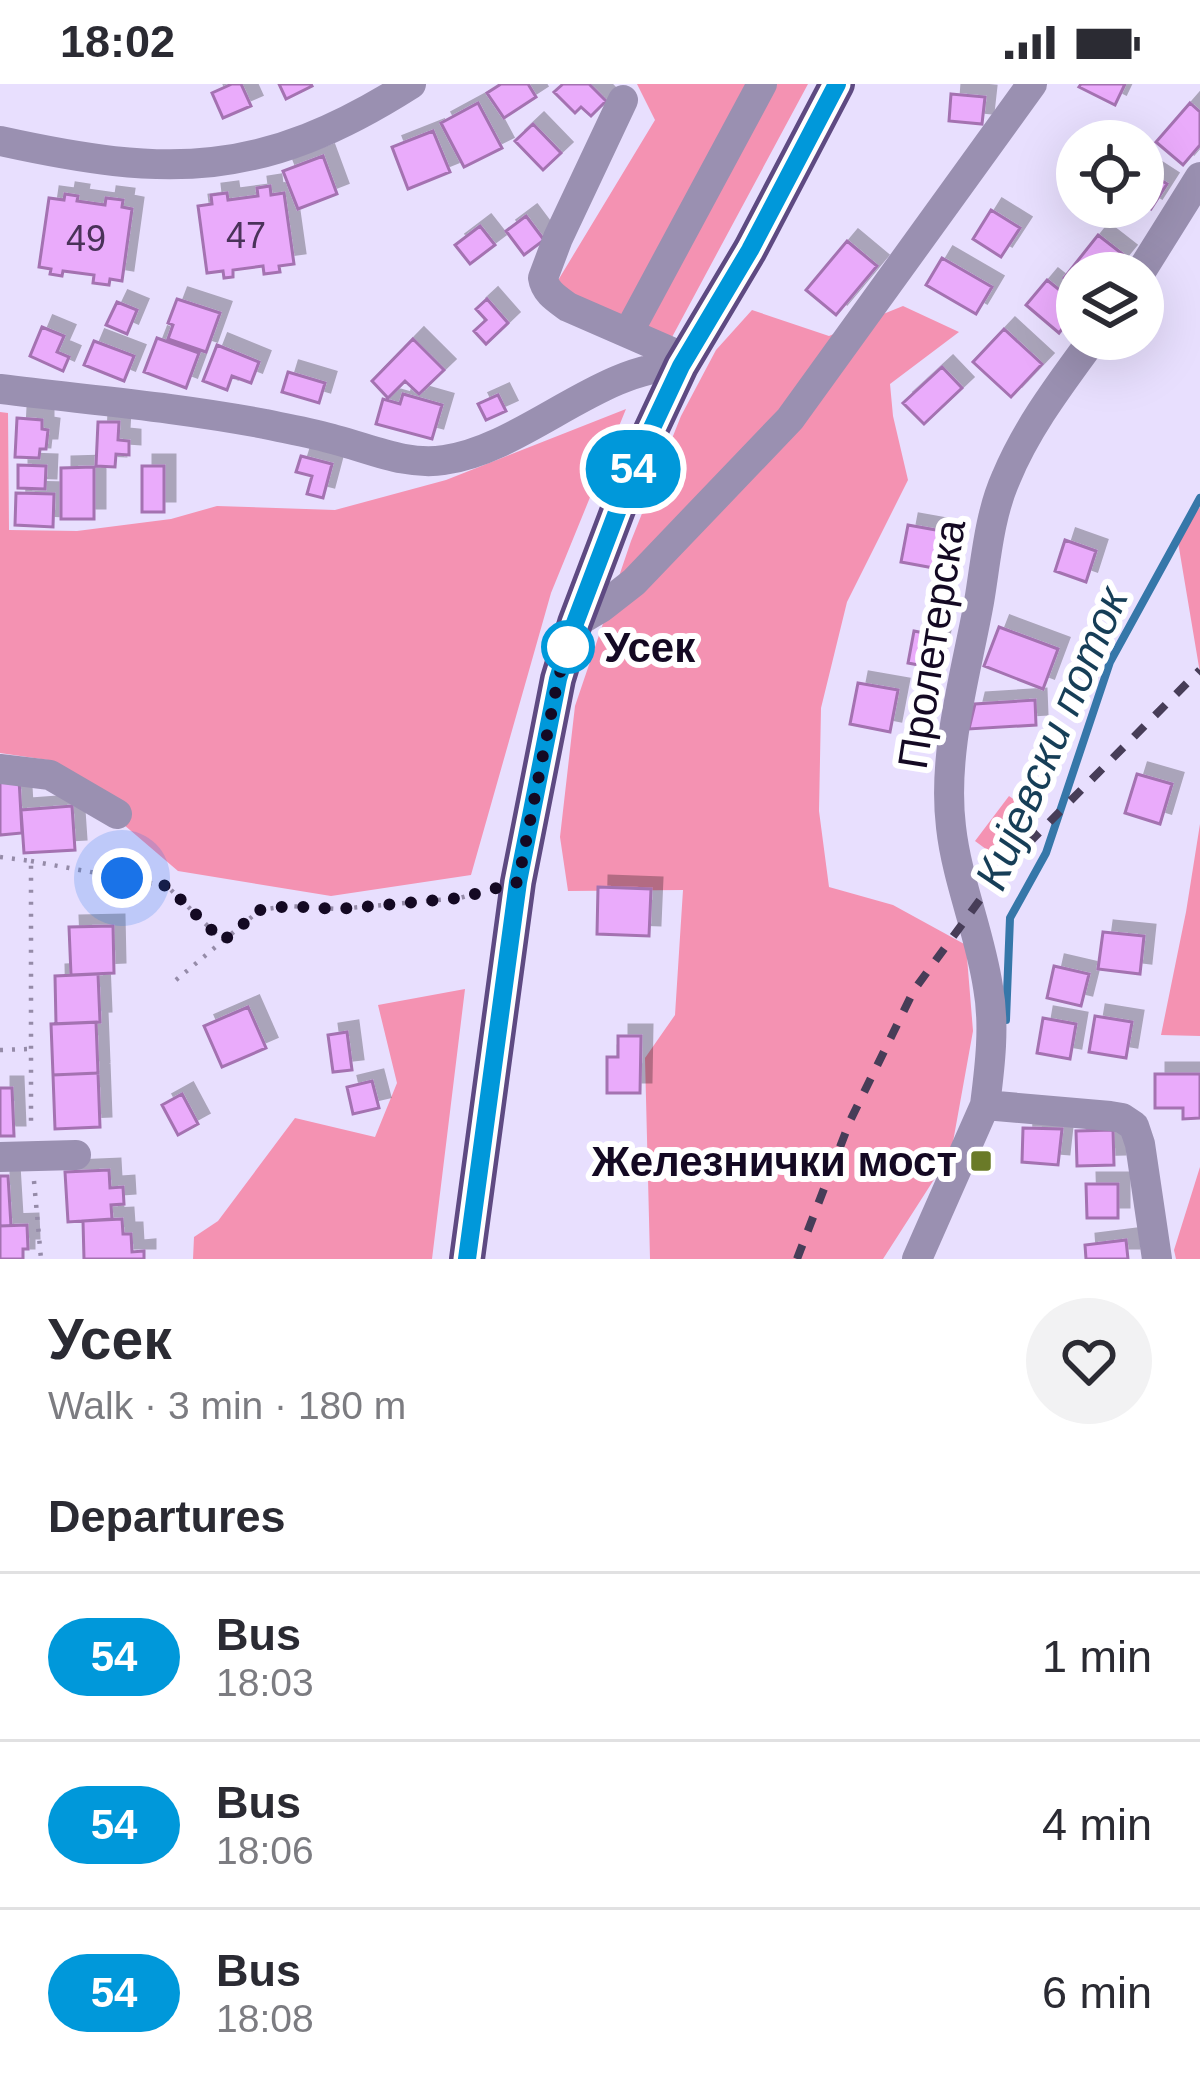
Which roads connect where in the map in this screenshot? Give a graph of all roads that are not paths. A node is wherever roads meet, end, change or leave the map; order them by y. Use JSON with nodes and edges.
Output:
{"nodes":[{"id":1,"x":411,"y":84,"type":"edge"},
{"id":2,"x":762,"y":84,"type":"edge"},
{"id":3,"x":837,"y":84,"type":"edge"},
{"id":4,"x":1032,"y":84,"type":"edge"},
{"id":5,"x":623,"y":100,"type":"dead end"},
{"id":6,"x":0,"y":141,"type":"edge"},
{"id":7,"x":1200,"y":177,"type":"edge"},
{"id":8,"x":1153,"y":252,"type":"edge"},
{"id":9,"x":628,"y":333,"type":"junction"},
{"id":10,"x":1078,"y":360,"type":"edge"},
{"id":11,"x":683,"y":362,"type":"junction"},
{"id":12,"x":0,"y":389,"type":"edge"},
{"id":13,"x":575,"y":623,"type":"junction"},
{"id":14,"x":0,"y":769,"type":"edge"},
{"id":15,"x":117,"y":814,"type":"dead end"},
{"id":16,"x":985,"y":1105,"type":"junction"},
{"id":17,"x":76,"y":1154,"type":"dead end"},
{"id":18,"x":0,"y":1157,"type":"edge"},
{"id":19,"x":467,"y":1259,"type":"edge"},
{"id":20,"x":917,"y":1259,"type":"edge"},
{"id":21,"x":1157,"y":1259,"type":"edge"}],
"edges":[{"from":1,"to":6,"type":"street"},
{"from":2,"to":9,"type":"street"},
{"from":3,"to":11,"type":"main road"},
{"from":4,"to":13,"type":"street"},
{"from":5,"to":9,"type":"street"},
{"from":7,"to":8,"type":"street"},
{"from":9,"to":11,"type":"street"},
{"from":10,"to":16,"type":"street","name":"Пролетерска"},
{"from":11,"to":12,"type":"street"},
{"from":11,"to":13,"type":"main road"},
{"from":13,"to":19,"type":"main road"},
{"from":14,"to":15,"type":"street"},
{"from":16,"to":20,"type":"street","name":"Пролетерска"},
{"from":16,"to":21,"type":"street"},
{"from":17,"to":18,"type":"street"}]}
